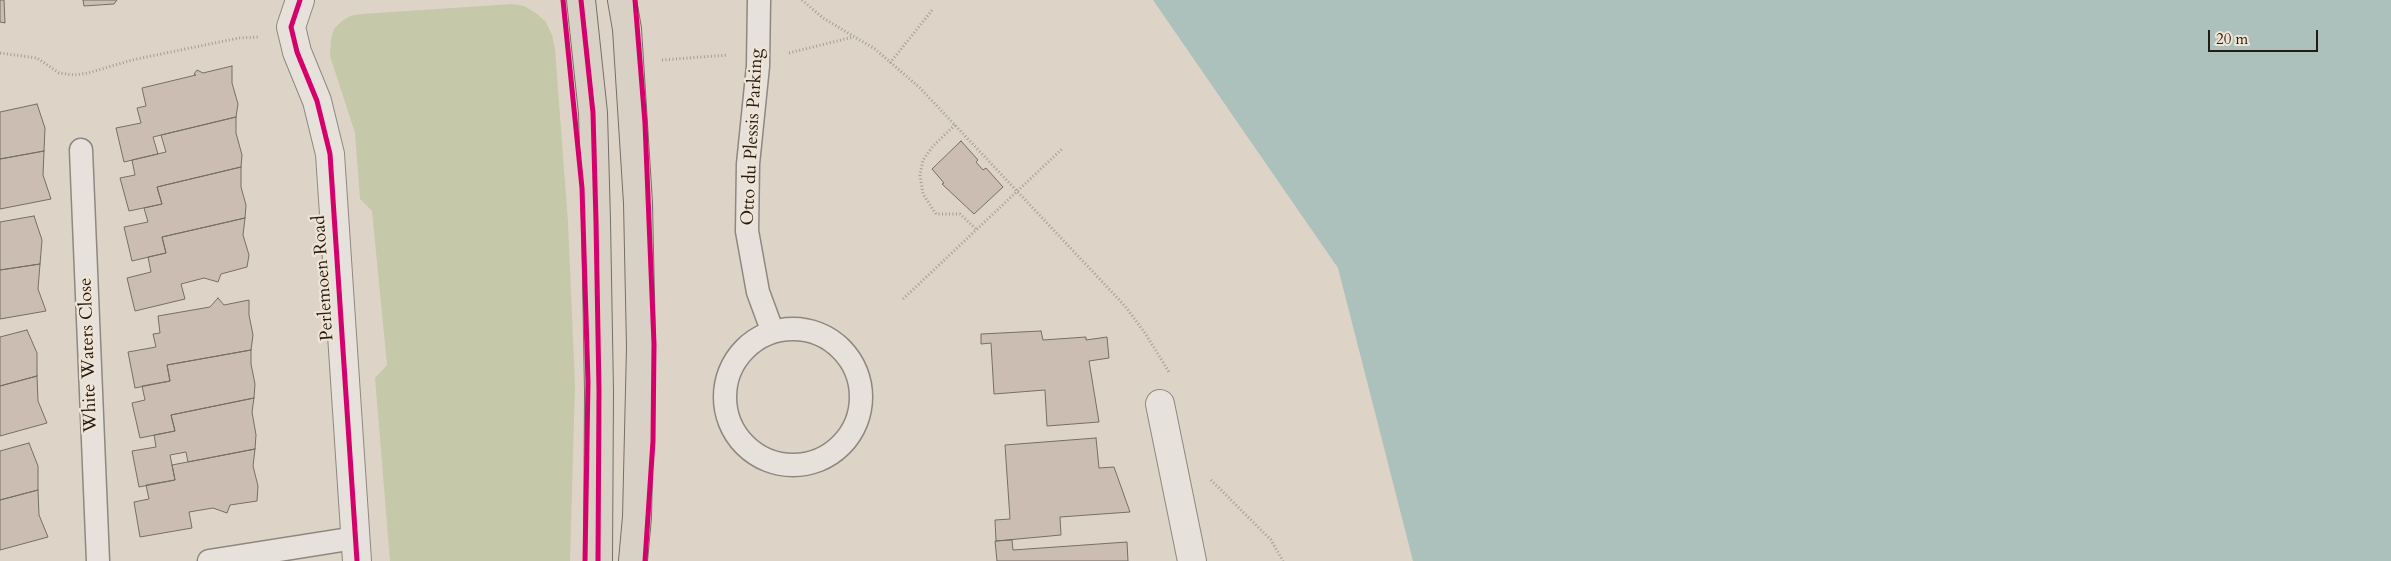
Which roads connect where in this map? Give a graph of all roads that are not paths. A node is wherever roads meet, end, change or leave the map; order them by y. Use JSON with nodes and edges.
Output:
{"nodes":[{"id":1,"x":300,"y":0,"type":"edge"},
{"id":2,"x":581,"y":0,"type":"edge"},
{"id":3,"x":622,"y":0,"type":"edge"},
{"id":4,"x":759,"y":0,"type":"edge"},
{"id":5,"x":81,"y":150,"type":"dead end"},
{"id":6,"x":772,"y":330,"type":"junction"},
{"id":7,"x":1160,"y":404,"type":"dead end"},
{"id":8,"x":356,"y":549,"type":"edge"},
{"id":9,"x":98,"y":561,"type":"edge"},
{"id":10,"x":209,"y":561,"type":"edge"},
{"id":11,"x":598,"y":561,"type":"edge"},
{"id":12,"x":633,"y":561,"type":"edge"},
{"id":13,"x":1192,"y":561,"type":"edge"}],
"edges":[{"from":1,"to":8,"type":"street","name":"Perlemoen Road"},
{"from":2,"to":11,"type":"main road"},
{"from":3,"to":12,"type":"main road"},
{"from":4,"to":6,"type":"lane","name":"Otto du Plessis Parking"},
{"from":5,"to":9,"type":"lane","name":"White Waters Close"},
{"from":6,"to":6,"type":"lane"},
{"from":7,"to":13,"type":"street"},
{"from":8,"to":10,"type":"lane"}]}
